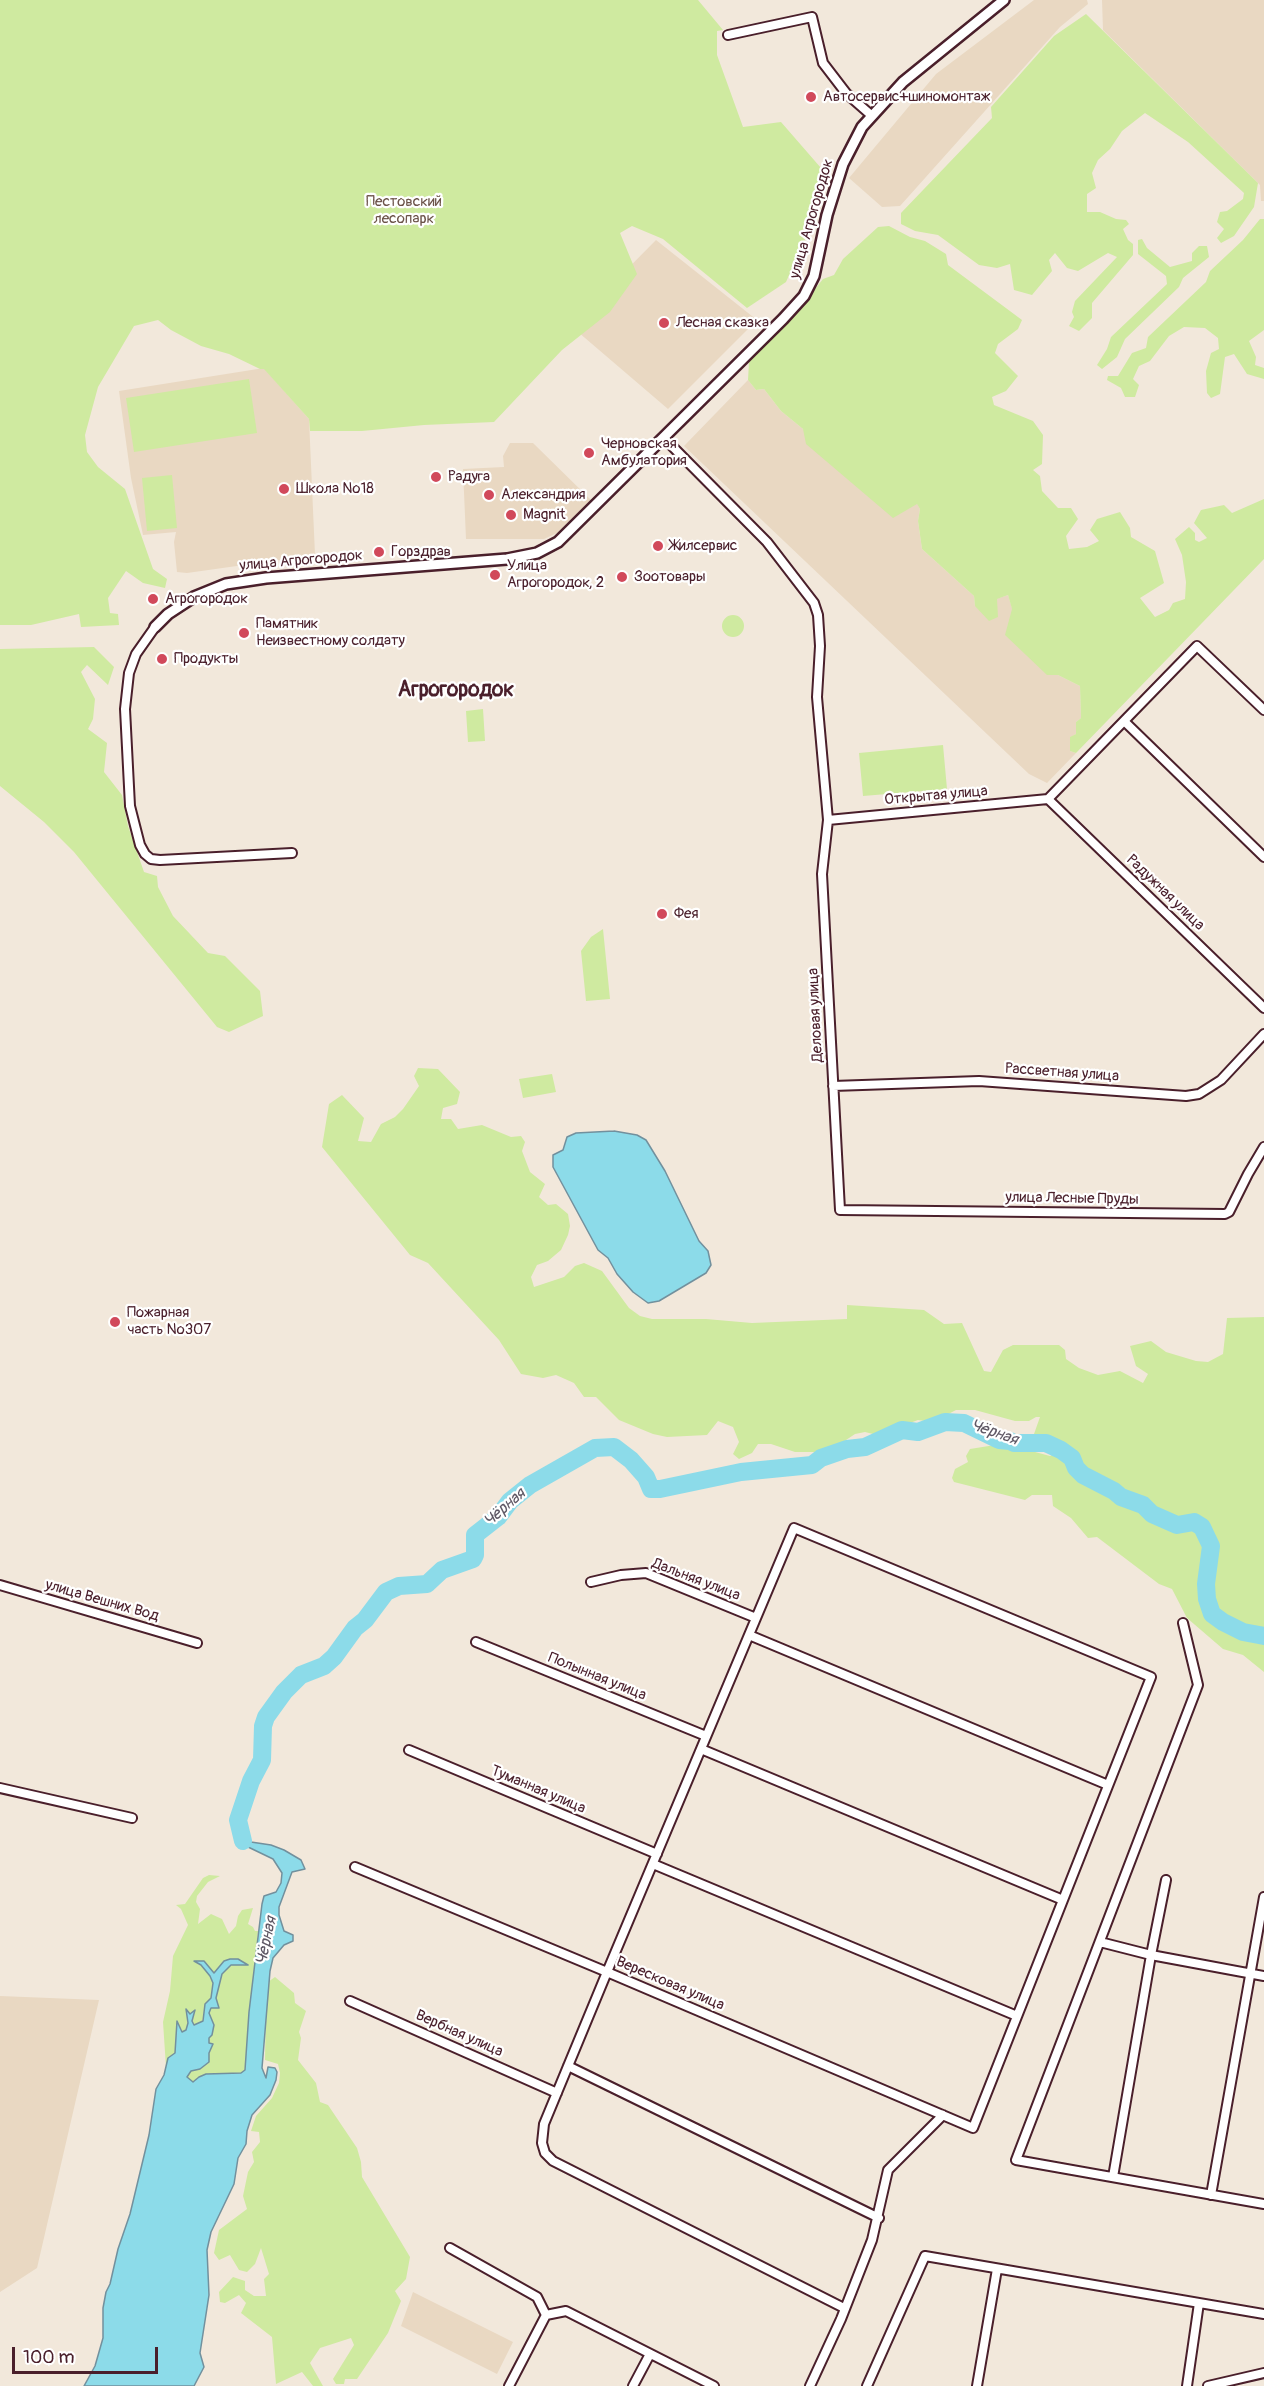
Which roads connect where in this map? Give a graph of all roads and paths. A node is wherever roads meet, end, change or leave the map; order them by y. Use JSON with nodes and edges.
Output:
{"nodes":[{"id":1,"x":1004,"y":0,"type":"edge"},
{"id":2,"x":728,"y":34,"type":"dead end"},
{"id":3,"x":871,"y":115,"type":"junction"},
{"id":4,"x":664,"y":438,"type":"junction"},
{"id":5,"x":155,"y":627,"type":"joint"},
{"id":6,"x":1264,"y":710,"type":"edge"},
{"id":7,"x":1124,"y":721,"type":"junction"},
{"id":8,"x":1047,"y":799,"type":"junction"},
{"id":9,"x":828,"y":820,"type":"junction"},
{"id":10,"x":292,"y":853,"type":"dead end"},
{"id":11,"x":1264,"y":857,"type":"edge"},
{"id":12,"x":1264,"y":1008,"type":"edge"},
{"id":13,"x":1264,"y":1034,"type":"edge"},
{"id":14,"x":833,"y":1086,"type":"junction"},
{"id":15,"x":1264,"y":1147,"type":"edge"},
{"id":16,"x":840,"y":1210,"type":"joint"},
{"id":17,"x":591,"y":1582,"type":"dead end"},
{"id":18,"x":0,"y":1585,"type":"edge"},
{"id":19,"x":756,"y":1618,"type":"junction"},
{"id":20,"x":1183,"y":1623,"type":"dead end"},
{"id":21,"x":749,"y":1635,"type":"junction"},
{"id":22,"x":476,"y":1642,"type":"dead end"},
{"id":23,"x":197,"y":1643,"type":"dead end"},
{"id":24,"x":706,"y":1736,"type":"junction"},
{"id":25,"x":701,"y":1749,"type":"junction"},
{"id":26,"x":409,"y":1750,"type":"dead end"},
{"id":27,"x":1108,"y":1785,"type":"junction"},
{"id":28,"x":0,"y":1788,"type":"edge"},
{"id":29,"x":132,"y":1818,"type":"dead end"},
{"id":30,"x":657,"y":1854,"type":"junction"},
{"id":31,"x":653,"y":1864,"type":"junction"},
{"id":32,"x":355,"y":1867,"type":"dead end"},
{"id":33,"x":1166,"y":1880,"type":"dead end"},
{"id":34,"x":1264,"y":1897,"type":"edge"},
{"id":35,"x":1063,"y":1900,"type":"junction"},
{"id":36,"x":1100,"y":1942,"type":"junction"},
{"id":37,"x":1150,"y":1955,"type":"junction"},
{"id":38,"x":607,"y":1972,"type":"junction"},
{"id":39,"x":1251,"y":1973,"type":"junction"},
{"id":40,"x":1264,"y":1976,"type":"edge"},
{"id":41,"x":350,"y":2001,"type":"dead end"},
{"id":42,"x":1017,"y":2016,"type":"junction"},
{"id":43,"x":568,"y":2066,"type":"junction"},
{"id":44,"x":557,"y":2093,"type":"junction"},
{"id":45,"x":943,"y":2115,"type":"junction"},
{"id":46,"x":1113,"y":2177,"type":"junction"},
{"id":47,"x":1210,"y":2195,"type":"junction"},
{"id":48,"x":1264,"y":2204,"type":"edge"},
{"id":49,"x":879,"y":2218,"type":"junction"},
{"id":50,"x":450,"y":2248,"type":"dead end"},
{"id":51,"x":997,"y":2269,"type":"junction"},
{"id":52,"x":1199,"y":2303,"type":"junction"},
{"id":53,"x":844,"y":2308,"type":"junction"},
{"id":54,"x":1264,"y":2314,"type":"edge"},
{"id":55,"x":546,"y":2315,"type":"junction"},
{"id":56,"x":650,"y":2354,"type":"junction"},
{"id":57,"x":1264,"y":2373,"type":"edge"},
{"id":58,"x":509,"y":2386,"type":"edge"},
{"id":59,"x":633,"y":2386,"type":"edge"},
{"id":60,"x":714,"y":2386,"type":"edge"},
{"id":61,"x":810,"y":2386,"type":"edge"},
{"id":62,"x":867,"y":2386,"type":"edge"},
{"id":63,"x":977,"y":2386,"type":"edge"},
{"id":64,"x":1187,"y":2386,"type":"edge"},
{"id":65,"x":1208,"y":2386,"type":"edge"}],
"edges":[{"from":1,"to":3,"type":"street","name":"улица Агрогородок"},
{"from":2,"to":3,"type":"street"},
{"from":3,"to":4,"type":"street","name":"улица Агрогородок"},
{"from":4,"to":5,"type":"street","name":"улица Агрогородок"},
{"from":4,"to":9,"type":"street","name":"Деловая улица"},
{"from":5,"to":10,"type":"street","name":"улица Агрогородок"},
{"from":6,"to":7,"type":"street"},
{"from":7,"to":8,"type":"street"},
{"from":7,"to":11,"type":"street"},
{"from":8,"to":9,"type":"street","name":"Открытая улица"},
{"from":8,"to":12,"type":"street","name":"Радужная улица"},
{"from":9,"to":14,"type":"street","name":"Деловая улица"},
{"from":13,"to":14,"type":"street","name":"Рассветная улица"},
{"from":14,"to":16,"type":"street","name":"Деловая улица"},
{"from":15,"to":16,"type":"street","name":"улица Лесные Пруды"},
{"from":17,"to":19,"type":"street","name":"Дальняя улица"},
{"from":18,"to":23,"type":"street","name":"улица Вешних Вод"},
{"from":19,"to":21,"type":"street"},
{"from":19,"to":27,"type":"street"},
{"from":20,"to":36,"type":"street"},
{"from":21,"to":24,"type":"street"},
{"from":21,"to":27,"type":"street"},
{"from":22,"to":24,"type":"street","name":"Полынная улица"},
{"from":24,"to":25,"type":"street"},
{"from":25,"to":30,"type":"street"},
{"from":25,"to":35,"type":"street"},
{"from":26,"to":30,"type":"street","name":"Туманная улица"},
{"from":27,"to":35,"type":"street"},
{"from":28,"to":29,"type":"street"},
{"from":30,"to":31,"type":"street"},
{"from":31,"to":38,"type":"street"},
{"from":31,"to":42,"type":"street"},
{"from":32,"to":38,"type":"street","name":"Вересковая улица"},
{"from":33,"to":37,"type":"street"},
{"from":34,"to":39,"type":"street"},
{"from":35,"to":42,"type":"street"},
{"from":36,"to":37,"type":"street"},
{"from":36,"to":46,"type":"street"},
{"from":37,"to":39,"type":"street"},
{"from":37,"to":46,"type":"street"},
{"from":38,"to":43,"type":"street"},
{"from":38,"to":45,"type":"street","name":"Вересковая улица"},
{"from":39,"to":40,"type":"street"},
{"from":39,"to":47,"type":"street"},
{"from":41,"to":44,"type":"street","name":"Вербная улица"},
{"from":42,"to":45,"type":"street","name":"Вересковая улица"},
{"from":43,"to":44,"type":"street"},
{"from":43,"to":49,"type":"street"},
{"from":44,"to":53,"type":"street"},
{"from":45,"to":49,"type":"street"},
{"from":46,"to":47,"type":"street"},
{"from":47,"to":48,"type":"street"},
{"from":49,"to":53,"type":"street"},
{"from":50,"to":55,"type":"street"},
{"from":51,"to":52,"type":"street"},
{"from":51,"to":62,"type":"street"},
{"from":51,"to":63,"type":"street"},
{"from":52,"to":54,"type":"street"},
{"from":52,"to":64,"type":"street"},
{"from":53,"to":61,"type":"street"},
{"from":55,"to":56,"type":"street"},
{"from":55,"to":58,"type":"street"},
{"from":56,"to":59,"type":"street"},
{"from":56,"to":60,"type":"street"},
{"from":57,"to":65,"type":"street"}]}
